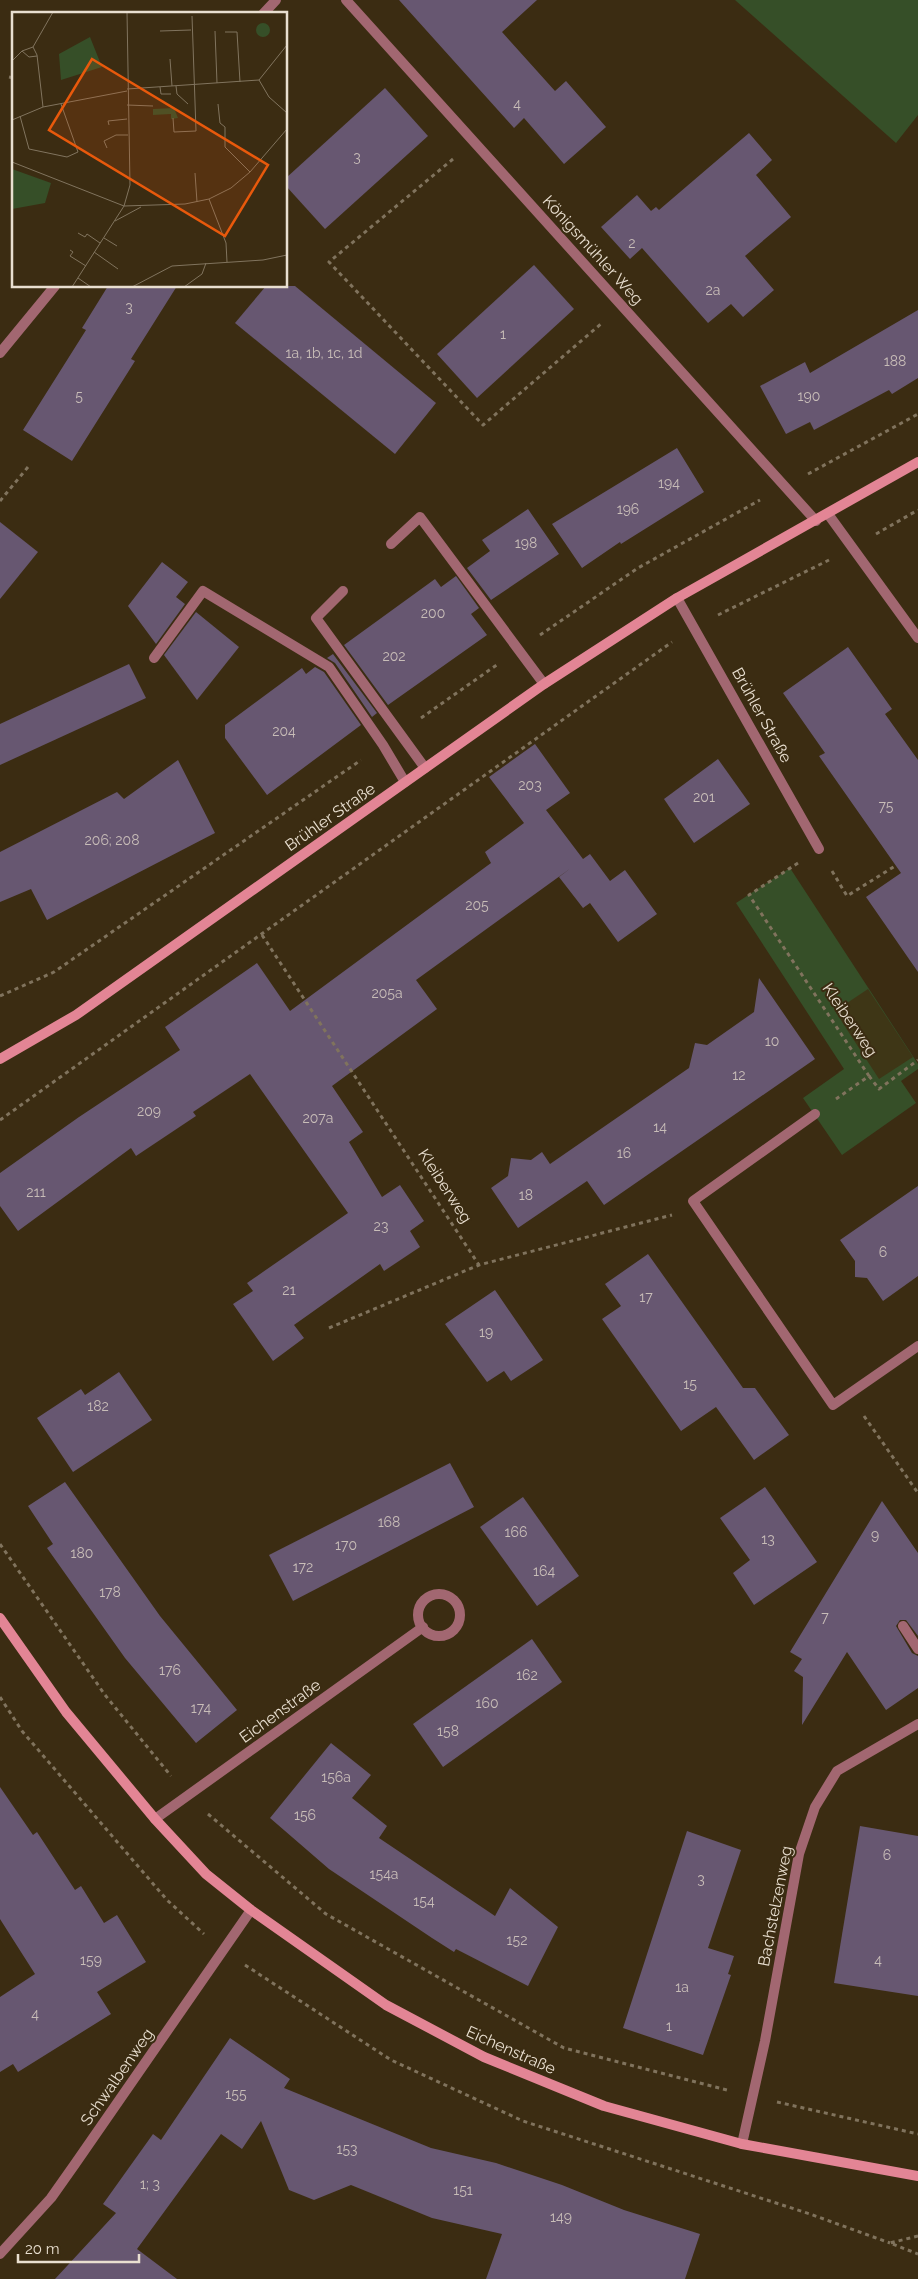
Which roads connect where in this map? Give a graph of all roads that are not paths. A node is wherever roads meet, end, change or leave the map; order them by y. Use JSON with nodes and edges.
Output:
{"nodes":[{"id":1,"x":276,"y":0,"type":"edge"},
{"id":2,"x":346,"y":0,"type":"edge"},
{"id":3,"x":265,"y":12,"type":"edge"},
{"id":4,"x":53,"y":288,"type":"edge"},
{"id":5,"x":0,"y":353,"type":"edge"},
{"id":6,"x":918,"y":462,"type":"edge"},
{"id":7,"x":828,"y":514,"type":"junction"},
{"id":8,"x":816,"y":521,"type":"junction"},
{"id":9,"x":391,"y":544,"type":"dead end"},
{"id":10,"x":344,"y":591,"type":"dead end"},
{"id":11,"x":677,"y":598,"type":"junction"},
{"id":12,"x":918,"y":638,"type":"edge"},
{"id":13,"x":154,"y":658,"type":"dead end"},
{"id":14,"x":544,"y":684,"type":"junction"},
{"id":15,"x":425,"y":768,"type":"junction"},
{"id":16,"x":405,"y":782,"type":"junction"},
{"id":17,"x":819,"y":849,"type":"road end"},
{"id":18,"x":0,"y":1059,"type":"edge"},
{"id":19,"x":815,"y":1114,"type":"road end"},
{"id":20,"x":918,"y":1346,"type":"edge"},
{"id":21,"x":0,"y":1618,"type":"edge"},
{"id":22,"x":902,"y":1626,"type":"dead end"},
{"id":23,"x":423,"y":1627,"type":"junction"},
{"id":24,"x":918,"y":1649,"type":"edge"},
{"id":25,"x":918,"y":1724,"type":"edge"},
{"id":26,"x":155,"y":1820,"type":"junction"},
{"id":27,"x":251,"y":1910,"type":"junction"},
{"id":28,"x":742,"y":2144,"type":"junction"},
{"id":29,"x":918,"y":2176,"type":"edge"},
{"id":30,"x":0,"y":2254,"type":"edge"}],
"edges":[{"from":1,"to":3,"type":"street"},
{"from":2,"to":8,"type":"street","name":"Königsmühler Weg"},
{"from":4,"to":5,"type":"street"},
{"from":6,"to":7,"type":"main road","name":"Brühler Straße"},
{"from":7,"to":8,"type":"main road","name":"Brühler Straße"},
{"from":7,"to":12,"type":"street"},
{"from":8,"to":11,"type":"main road","name":"Brühler Straße"},
{"from":9,"to":14,"type":"street"},
{"from":10,"to":15,"type":"street"},
{"from":11,"to":14,"type":"main road","name":"Brühler Straße"},
{"from":11,"to":17,"type":"street","name":"Brühler Straße"},
{"from":13,"to":16,"type":"street"},
{"from":14,"to":15,"type":"main road","name":"Brühler Straße"},
{"from":15,"to":16,"type":"main road","name":"Brühler Straße"},
{"from":16,"to":18,"type":"main road","name":"Brühler Straße"},
{"from":19,"to":20,"type":"street"},
{"from":21,"to":26,"type":"main road","name":"Eichenstraße"},
{"from":22,"to":24,"type":"street"},
{"from":23,"to":23,"type":"street"},
{"from":23,"to":26,"type":"street","name":"Eichenstraße"},
{"from":25,"to":28,"type":"street","name":"Bachstelzenweg"},
{"from":26,"to":27,"type":"main road","name":"Eichenstraße"},
{"from":27,"to":28,"type":"main road","name":"Eichenstraße"},
{"from":27,"to":30,"type":"street","name":"Schwalbenweg"},
{"from":28,"to":29,"type":"main road","name":"Eichenstraße"}]}
